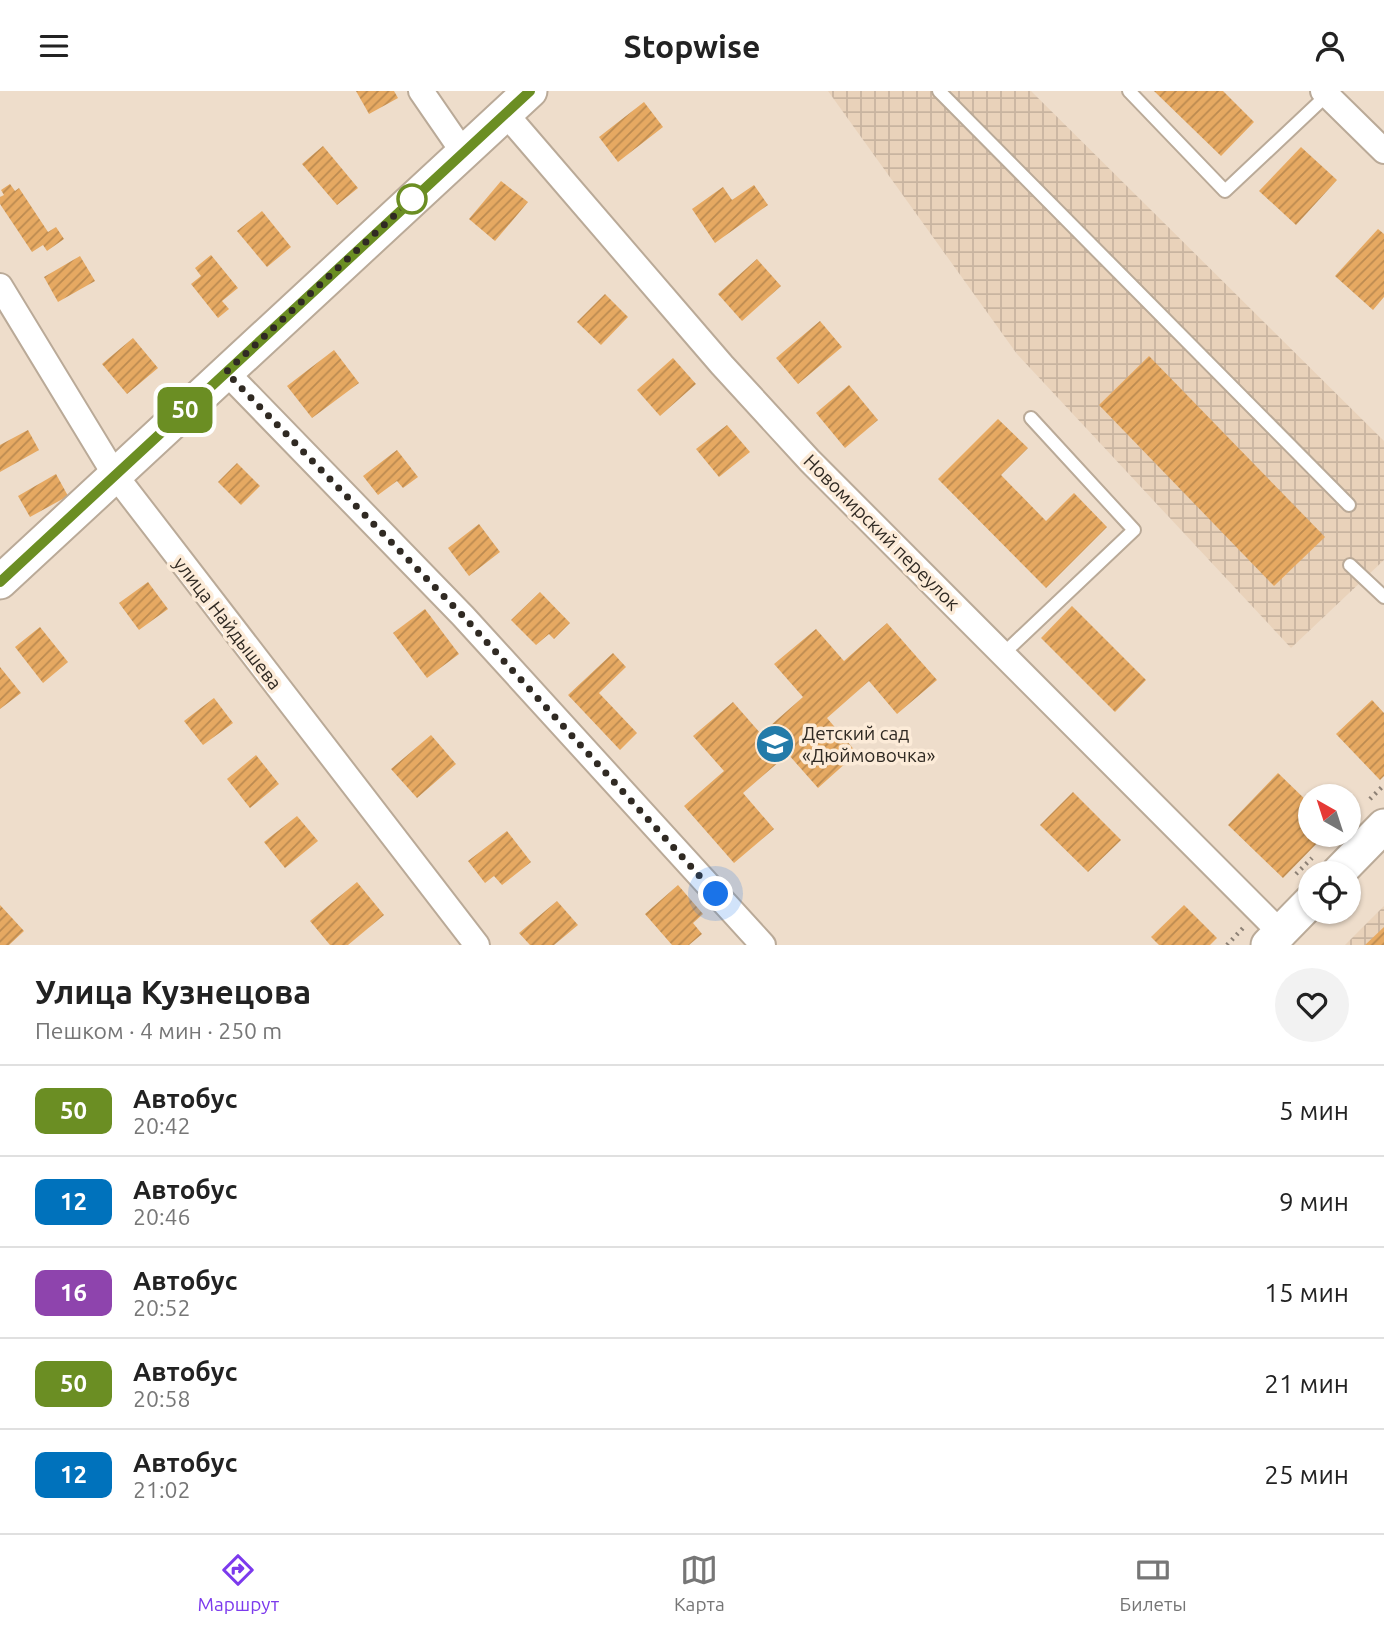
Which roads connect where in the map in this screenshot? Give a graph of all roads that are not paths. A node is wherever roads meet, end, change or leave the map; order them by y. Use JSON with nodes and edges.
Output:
{"nodes":[{"id":1,"x":421,"y":91,"type":"edge"},
{"id":2,"x":530,"y":91,"type":"edge"},
{"id":3,"x":939,"y":91,"type":"edge"},
{"id":4,"x":1129,"y":91,"type":"edge"},
{"id":5,"x":1325,"y":93,"type":"edge"},
{"id":6,"x":505,"y":113,"type":"junction"},
{"id":7,"x":1384,"y":151,"type":"edge"},
{"id":8,"x":463,"y":152,"type":"junction"},
{"id":9,"x":0,"y":286,"type":"edge"},
{"id":10,"x":226,"y":372,"type":"junction"},
{"id":11,"x":1031,"y":418,"type":"dead end"},
{"id":12,"x":115,"y":475,"type":"junction"},
{"id":13,"x":1349,"y":505,"type":"dead end"},
{"id":14,"x":1350,"y":565,"type":"dead end"},
{"id":15,"x":0,"y":582,"type":"edge"},
{"id":16,"x":1384,"y":597,"type":"edge"},
{"id":17,"x":1003,"y":654,"type":"junction"},
{"id":18,"x":1384,"y":826,"type":"edge"},
{"id":19,"x":1350,"y":861,"type":"edge"},
{"id":20,"x":1298,"y":914,"type":"edge"},
{"id":21,"x":1274,"y":938,"type":"edge"},
{"id":22,"x":477,"y":945,"type":"edge"},
{"id":23,"x":763,"y":945,"type":"edge"}],
"edges":[{"from":1,"to":8,"type":"street"},
{"from":2,"to":6,"type":"street"},
{"from":3,"to":13,"type":"lane"},
{"from":4,"to":5,"type":"lane"},
{"from":5,"to":7,"type":"street"},
{"from":6,"to":8,"type":"street"},
{"from":6,"to":17,"type":"street","name":"Новомирский переулок"},
{"from":8,"to":10,"type":"street"},
{"from":9,"to":12,"type":"street","name":"улица Найдышева"},
{"from":10,"to":12,"type":"street"},
{"from":10,"to":23,"type":"street"},
{"from":11,"to":17,"type":"lane"},
{"from":12,"to":15,"type":"street"},
{"from":12,"to":22,"type":"street","name":"улица Найдышева"},
{"from":14,"to":16,"type":"lane"},
{"from":17,"to":21,"type":"street","name":"Новомирский переулок"},
{"from":18,"to":19,"type":"street"},
{"from":20,"to":21,"type":"street"}]}
